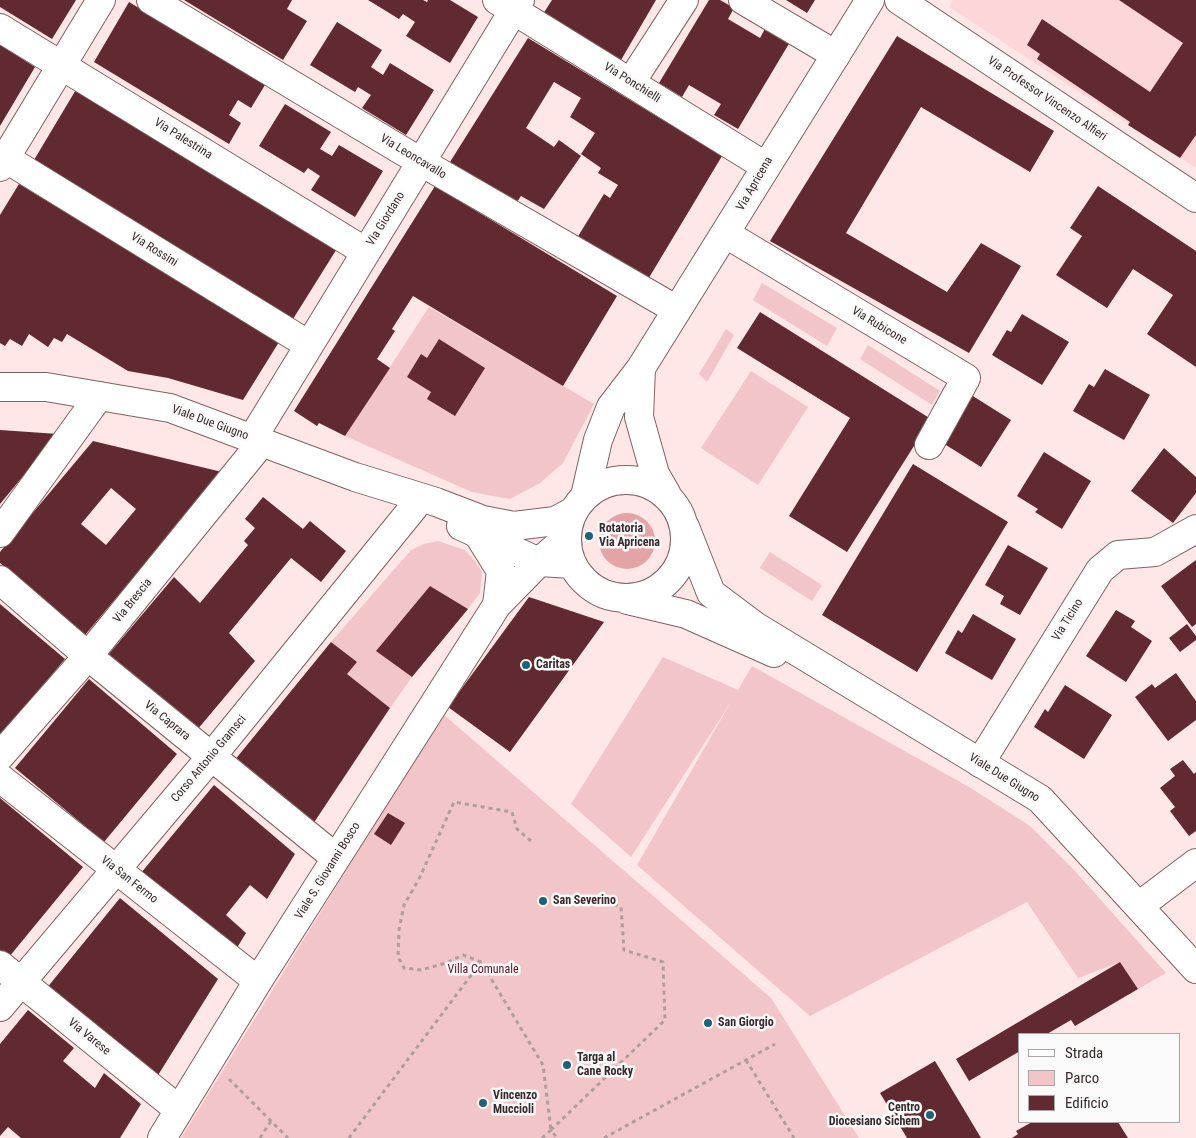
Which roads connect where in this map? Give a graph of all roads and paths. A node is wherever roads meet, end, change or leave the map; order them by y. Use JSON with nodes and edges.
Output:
{"nodes":[{"id":1,"x":101,"y":0,"type":"edge"},
{"id":2,"x":151,"y":0,"type":"edge"},
{"id":3,"x":684,"y":0,"type":"edge"},
{"id":4,"x":743,"y":0,"type":"edge"},
{"id":5,"x":870,"y":0,"type":"edge"},
{"id":6,"x":899,"y":0,"type":"edge"},
{"id":7,"x":511,"y":3,"type":"edge"},
{"id":8,"x":0,"y":28,"type":"edge"},
{"id":9,"x":836,"y":55,"type":"junction"},
{"id":10,"x":62,"y":65,"type":"junction"},
{"id":11,"x":631,"y":82,"type":"junction"},
{"id":12,"x":2,"y":160,"type":"edge"},
{"id":13,"x":421,"y":162,"type":"junction"},
{"id":14,"x":765,"y":166,"type":"junction"},
{"id":15,"x":1196,"y":198,"type":"edge"},
{"id":16,"x":726,"y":234,"type":"junction"},
{"id":17,"x":366,"y":252,"type":"junction"},
{"id":18,"x":677,"y":310,"type":"junction"},
{"id":19,"x":309,"y":346,"type":"junction"},
{"id":20,"x":641,"y":368,"type":"junction"},
{"id":21,"x":0,"y":387,"type":"edge"},
{"id":22,"x":100,"y":396,"type":"junction"},
{"id":23,"x":257,"y":440,"type":"junction"},
{"id":24,"x":929,"y":446,"type":"dead end"},
{"id":25,"x":355,"y":477,"type":"junction"},
{"id":26,"x":667,"y":495,"type":"junction"},
{"id":27,"x":579,"y":503,"type":"junction"},
{"id":28,"x":414,"y":507,"type":"junction"},
{"id":29,"x":685,"y":526,"type":"junction"},
{"id":30,"x":1196,"y":529,"type":"edge"},
{"id":31,"x":0,"y":533,"type":"edge"},
{"id":32,"x":478,"y":534,"type":"junction"},
{"id":33,"x":569,"y":551,"type":"junction"},
{"id":34,"x":538,"y":562,"type":"junction"},
{"id":35,"x":0,"y":580,"type":"edge"},
{"id":36,"x":621,"y":598,"type":"junction"},
{"id":37,"x":497,"y":605,"type":"junction"},
{"id":38,"x":88,"y":656,"type":"junction"},
{"id":39,"x":849,"y":682,"type":"junction"},
{"id":40,"x":0,"y":756,"type":"edge"},
{"id":41,"x":211,"y":757,"type":"junction"},
{"id":42,"x":980,"y":763,"type":"junction"},
{"id":43,"x":0,"y":778,"type":"edge"},
{"id":44,"x":531,"y":841,"type":"dead end"},
{"id":45,"x":336,"y":858,"type":"junction"},
{"id":46,"x":1196,"y":863,"type":"edge"},
{"id":47,"x":116,"y":870,"type":"junction"},
{"id":48,"x":607,"y":902,"type":"dead end"},
{"id":49,"x":1139,"y":906,"type":"junction"},
{"id":50,"x":481,"y":962,"type":"junction"},
{"id":51,"x":0,"y":965,"type":"edge"},
{"id":52,"x":1196,"y":969,"type":"edge"},
{"id":53,"x":21,"y":982,"type":"junction"},
{"id":54,"x":258,"y":982,"type":"junction"},
{"id":55,"x":0,"y":1007,"type":"edge"},
{"id":56,"x":775,"y":1044,"type":"dead end"},
{"id":57,"x":746,"y":1060,"type":"junction"},
{"id":58,"x":227,"y":1078,"type":"dead end"},
{"id":59,"x":178,"y":1109,"type":"junction"},
{"id":60,"x":271,"y":1121,"type":"junction"},
{"id":61,"x":551,"y":1130,"type":"junction"},
{"id":62,"x":162,"y":1138,"type":"edge"},
{"id":63,"x":260,"y":1138,"type":"edge"},
{"id":64,"x":288,"y":1138,"type":"edge"},
{"id":65,"x":349,"y":1138,"type":"edge"},
{"id":66,"x":542,"y":1138,"type":"edge"},
{"id":67,"x":556,"y":1138,"type":"edge"},
{"id":68,"x":604,"y":1138,"type":"edge"},
{"id":69,"x":794,"y":1138,"type":"edge"}],
"edges":[{"from":1,"to":10,"type":"street"},
{"from":2,"to":13,"type":"street","name":"Via Leoncavallo"},
{"from":3,"to":11,"type":"street"},
{"from":4,"to":9,"type":"street"},
{"from":5,"to":9,"type":"street","name":"Via Apricena"},
{"from":6,"to":15,"type":"street","name":"Via Professor Vincenzo Alfieri"},
{"from":7,"to":11,"type":"street","name":"Via Ponchielli"},
{"from":7,"to":13,"type":"street","name":"Via Giordano"},
{"from":8,"to":10,"type":"street","name":"Via Palestrina"},
{"from":9,"to":14,"type":"street","name":"Via Apricena"},
{"from":10,"to":12,"type":"street"},
{"from":10,"to":17,"type":"street","name":"Via Palestrina"},
{"from":11,"to":14,"type":"street","name":"Via Ponchielli"},
{"from":12,"to":19,"type":"street","name":"Via Rossini"},
{"from":13,"to":17,"type":"street","name":"Via Giordano"},
{"from":13,"to":18,"type":"street","name":"Via Leoncavallo"},
{"from":14,"to":16,"type":"street","name":"Via Apricena"},
{"from":16,"to":18,"type":"street","name":"Via Apricena"},
{"from":16,"to":24,"type":"street","name":"Via Rubicone"},
{"from":17,"to":19,"type":"street","name":"Via Giordano"},
{"from":18,"to":20,"type":"street","name":"Via Apricena"},
{"from":19,"to":23,"type":"street","name":"Via Giordano"},
{"from":20,"to":26,"type":"street","name":"Via Apricena"},
{"from":20,"to":27,"type":"street","name":"Via Apricena"},
{"from":21,"to":22,"type":"street","name":"Viale Due Giugno"},
{"from":22,"to":23,"type":"street","name":"Viale Due Giugno"},
{"from":22,"to":31,"type":"street"},
{"from":23,"to":25,"type":"street","name":"Viale Due Giugno"},
{"from":23,"to":38,"type":"street","name":"Via Brescia"},
{"from":25,"to":27,"type":"street","name":"Viale Due Giugno"},
{"from":25,"to":28,"type":"street","name":"Viale Due Giugno"},
{"from":26,"to":27,"type":"street","name":"Viale Due Giugno"},
{"from":26,"to":29,"type":"street","name":"Viale Due Giugno"},
{"from":27,"to":33,"type":"street"},
{"from":28,"to":32,"type":"street","name":"Viale Due Giugno"},
{"from":28,"to":41,"type":"street","name":"Corso Antonio Gramsci"},
{"from":29,"to":36,"type":"street","name":"Viale Due Giugno"},
{"from":29,"to":39,"type":"street","name":"Viale Due Giugno"},
{"from":30,"to":42,"type":"street","name":"Via Ticino"},
{"from":32,"to":34,"type":"street","name":"Viale Due Giugno"},
{"from":32,"to":37,"type":"street","name":"Viale S. Giovanni Bosco"},
{"from":33,"to":34,"type":"street","name":"Viale S. Giovanni Bosco"},
{"from":33,"to":36,"type":"street","name":"Viale Due Giugno"},
{"from":34,"to":37,"type":"street","name":"Viale S. Giovanni Bosco"},
{"from":35,"to":38,"type":"street","name":"Via Caprara"},
{"from":36,"to":39,"type":"street","name":"Viale Due Giugno"},
{"from":37,"to":45,"type":"street","name":"Viale S. Giovanni Bosco"},
{"from":38,"to":40,"type":"street","name":"Via Brescia"},
{"from":38,"to":41,"type":"street","name":"Via Caprara"},
{"from":39,"to":42,"type":"street","name":"Viale Due Giugno"},
{"from":41,"to":45,"type":"street","name":"Via Caprara"},
{"from":41,"to":47,"type":"street","name":"Corso Antonio Gramsci"},
{"from":42,"to":49,"type":"street","name":"Viale Due Giugno"},
{"from":43,"to":47,"type":"street","name":"Via San Fermo"},
{"from":44,"to":50,"type":"path"},
{"from":45,"to":54,"type":"street","name":"Viale S. Giovanni Bosco"},
{"from":46,"to":49,"type":"street"},
{"from":47,"to":53,"type":"street","name":"Corso Antonio Gramsci"},
{"from":47,"to":54,"type":"street","name":"Via San Fermo"},
{"from":48,"to":61,"type":"path"},
{"from":49,"to":52,"type":"street","name":"Viale Due Giugno"},
{"from":50,"to":61,"type":"path"},
{"from":50,"to":65,"type":"path"},
{"from":51,"to":53,"type":"street","name":"Via Varese"},
{"from":53,"to":55,"type":"street","name":"Corso Antonio Gramsci"},
{"from":53,"to":59,"type":"street","name":"Via Varese"},
{"from":54,"to":59,"type":"street","name":"Viale S. Giovanni Bosco"},
{"from":56,"to":57,"type":"path"},
{"from":57,"to":68,"type":"path"},
{"from":57,"to":69,"type":"path"},
{"from":58,"to":60,"type":"path"},
{"from":59,"to":62,"type":"street","name":"Viale S. Giovanni Bosco"},
{"from":60,"to":63,"type":"path"},
{"from":60,"to":64,"type":"path"},
{"from":61,"to":66,"type":"path"},
{"from":61,"to":67,"type":"path"}]}
